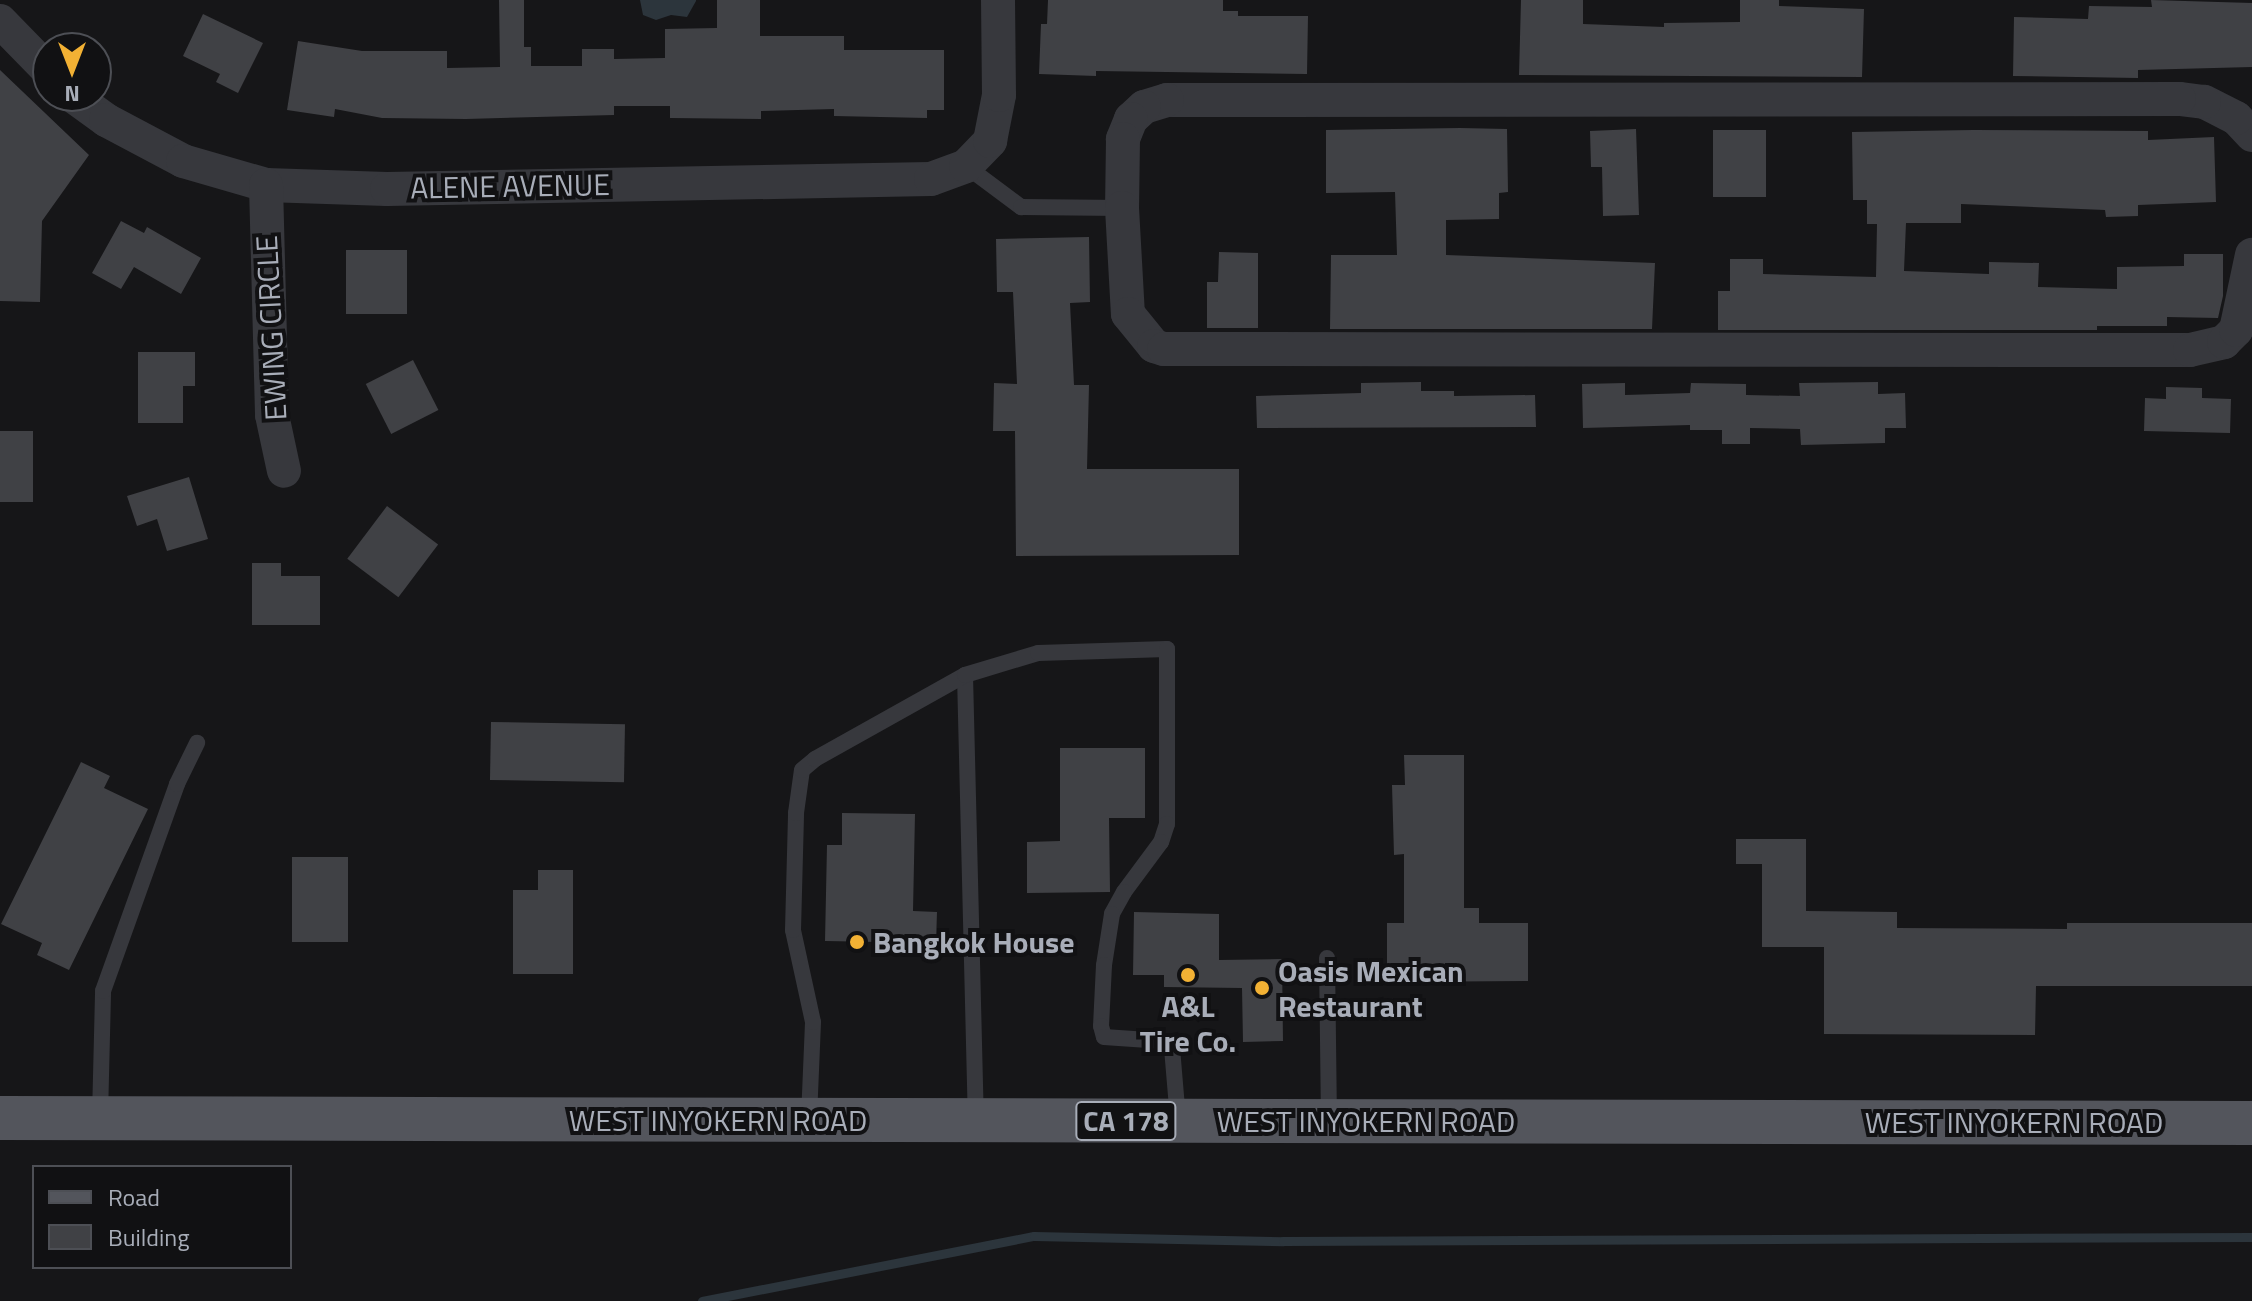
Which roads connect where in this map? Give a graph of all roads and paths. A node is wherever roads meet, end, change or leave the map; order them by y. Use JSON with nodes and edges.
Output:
{"nodes":[{"id":1,"x":998,"y":0,"type":"edge"},
{"id":2,"x":0,"y":21,"type":"edge"},
{"id":3,"x":32,"y":54,"type":"edge"},
{"id":4,"x":95,"y":112,"type":"edge"},
{"id":5,"x":2252,"y":135,"type":"edge"},
{"id":6,"x":966,"y":166,"type":"junction"},
{"id":7,"x":266,"y":185,"type":"junction"},
{"id":8,"x":1122,"y":208,"type":"junction"},
{"id":9,"x":2252,"y":255,"type":"edge"},
{"id":10,"x":284,"y":471,"type":"dead end"},
{"id":11,"x":965,"y":675,"type":"junction"},
{"id":12,"x":197,"y":743,"type":"dead end"},
{"id":13,"x":1327,"y":958,"type":"dead end"},
{"id":14,"x":0,"y":1118,"type":"edge"},
{"id":15,"x":100,"y":1118,"type":"junction"},
{"id":16,"x":809,"y":1120,"type":"junction"},
{"id":17,"x":976,"y":1120,"type":"junction"},
{"id":18,"x":1179,"y":1121,"type":"junction"},
{"id":19,"x":1329,"y":1121,"type":"junction"},
{"id":20,"x":2252,"y":1123,"type":"edge"}],
"edges":[{"from":1,"to":6,"type":"street"},
{"from":2,"to":3,"type":"street"},
{"from":4,"to":7,"type":"street","name":"ALENE AVENUE"},
{"from":5,"to":8,"type":"street"},
{"from":6,"to":7,"type":"street","name":"ALENE AVENUE"},
{"from":6,"to":8,"type":"lane"},
{"from":7,"to":10,"type":"street","name":"EWING CIRCLE"},
{"from":8,"to":9,"type":"street"},
{"from":11,"to":16,"type":"lane"},
{"from":11,"to":17,"type":"lane"},
{"from":11,"to":18,"type":"lane"},
{"from":12,"to":15,"type":"lane"},
{"from":13,"to":19,"type":"lane"},
{"from":14,"to":15,"type":"main road","name":"WEST INYOKERN ROAD","number":"CA 178"},
{"from":15,"to":16,"type":"main road","name":"WEST INYOKERN ROAD","number":"CA 178"},
{"from":16,"to":17,"type":"main road","name":"WEST INYOKERN ROAD","number":"CA 178"},
{"from":17,"to":18,"type":"main road","name":"WEST INYOKERN ROAD","number":"CA 178"},
{"from":18,"to":19,"type":"main road","name":"WEST INYOKERN ROAD","number":"CA 178"},
{"from":19,"to":20,"type":"main road","name":"WEST INYOKERN ROAD","number":"CA 178"}]}
